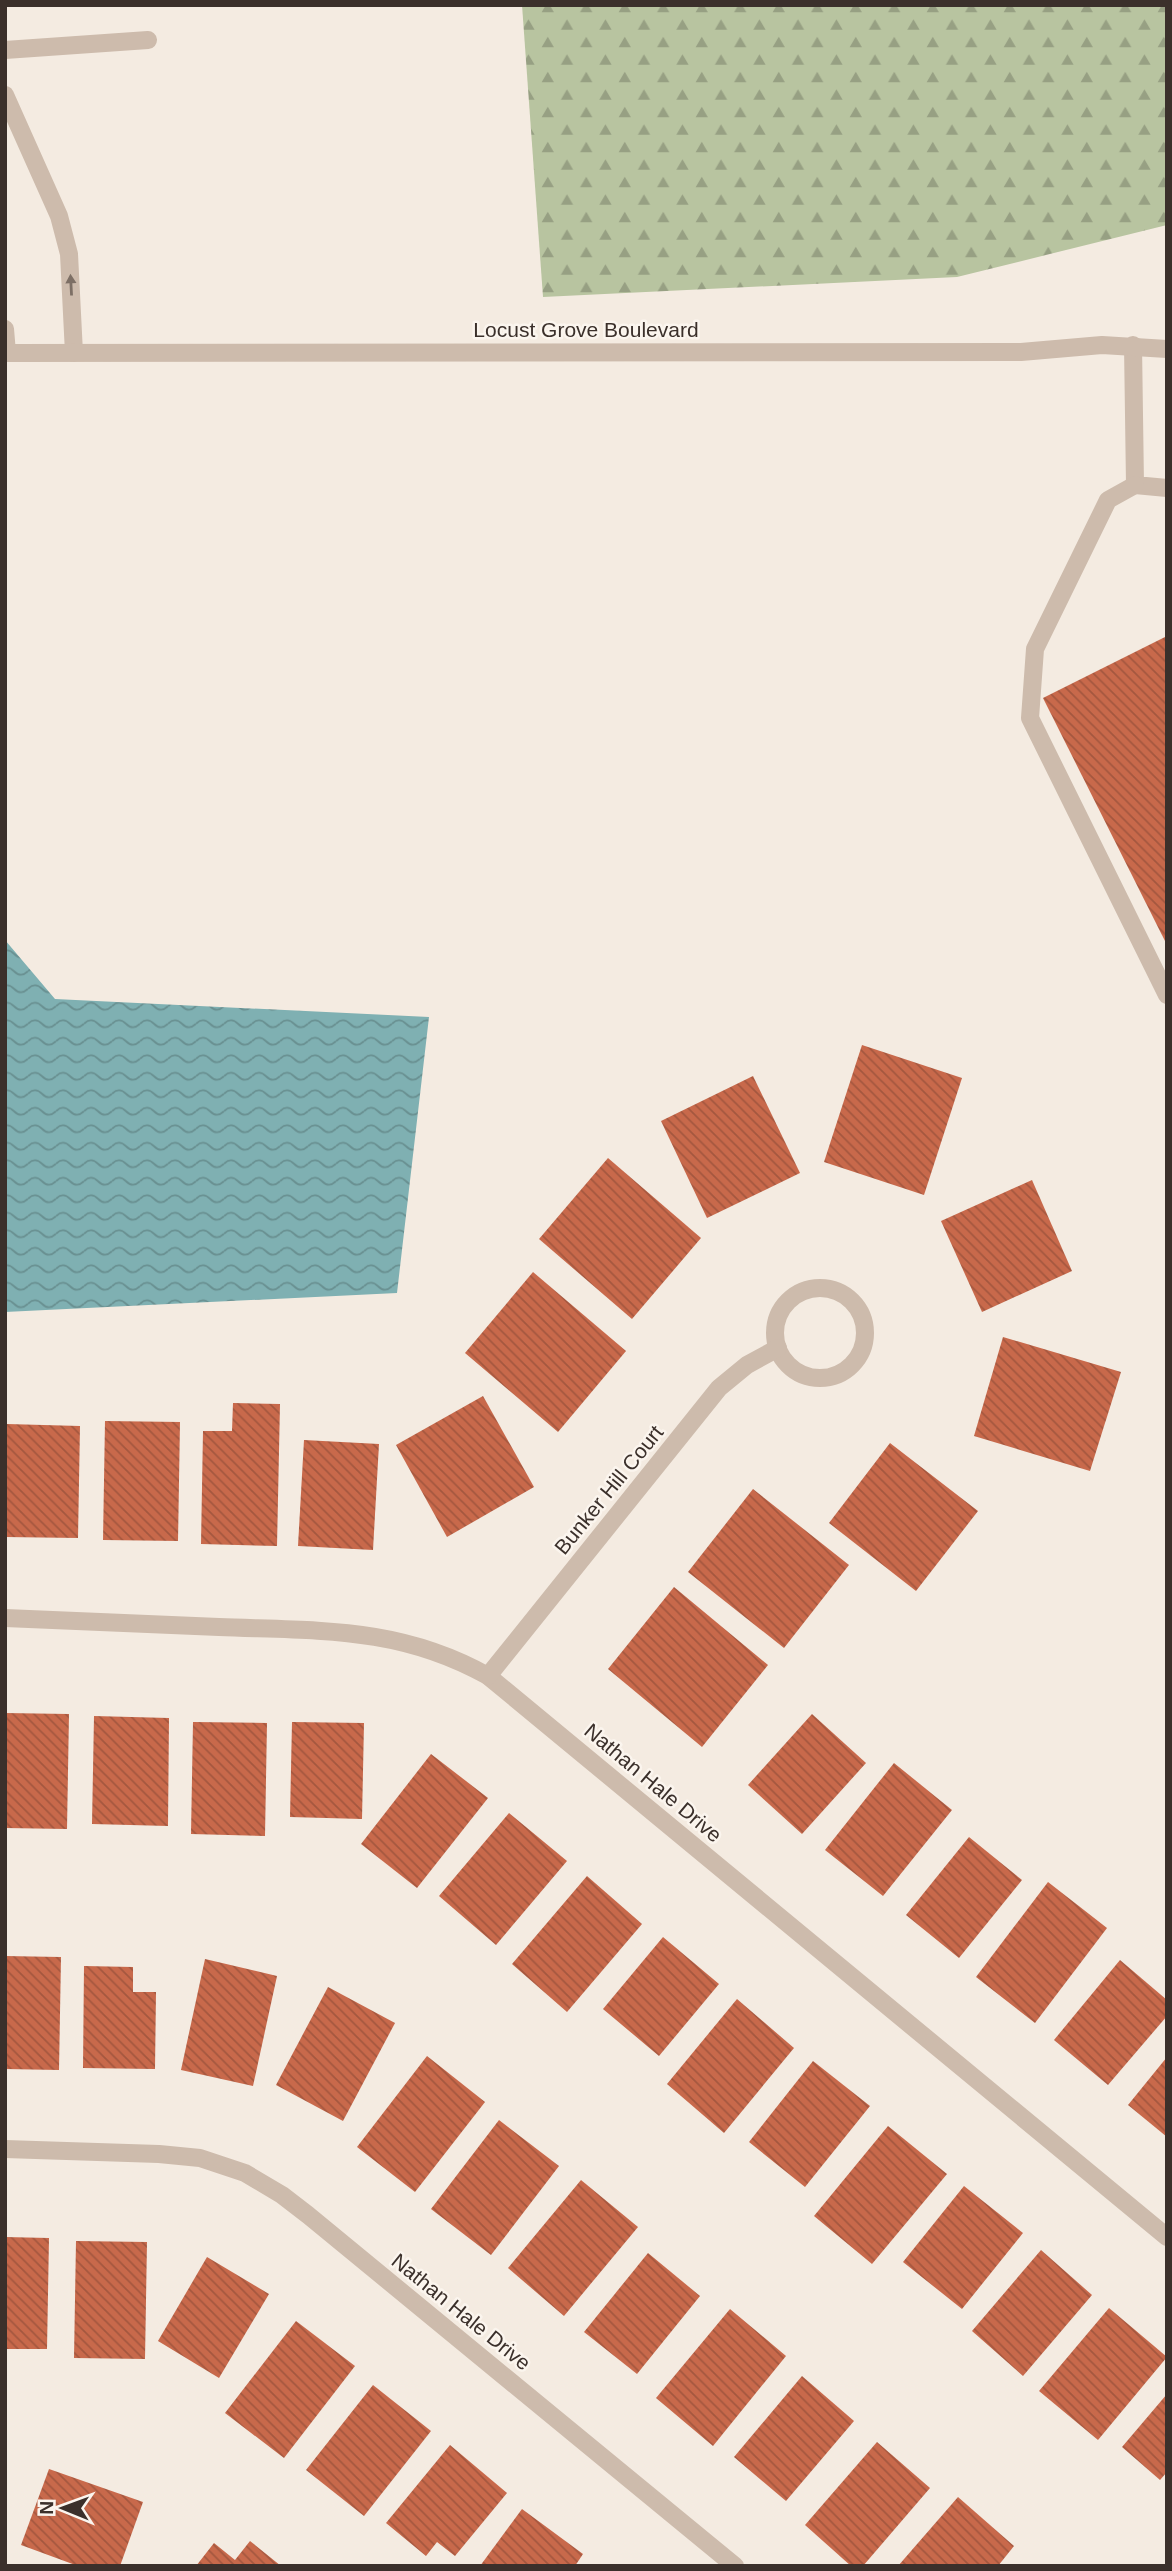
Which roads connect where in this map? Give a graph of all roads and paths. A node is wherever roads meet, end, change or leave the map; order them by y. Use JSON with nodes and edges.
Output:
{"nodes":[{"id":1,"x":148,"y":40,"type":"dead end"},
{"id":2,"x":5,"y":50,"type":"edge"},
{"id":3,"x":5,"y":95,"type":"edge"},
{"id":4,"x":5,"y":329,"type":"edge"},
{"id":5,"x":1133,"y":345,"type":"junction"},
{"id":6,"x":1167,"y":349,"type":"edge"},
{"id":7,"x":6,"y":353,"type":"edge"},
{"id":8,"x":74,"y":353,"type":"junction"},
{"id":9,"x":1135,"y":485,"type":"junction"},
{"id":10,"x":1167,"y":488,"type":"edge"},
{"id":11,"x":1167,"y":995,"type":"edge"},
{"id":12,"x":778,"y":1348,"type":"junction"},
{"id":13,"x":5,"y":1618,"type":"edge"},
{"id":14,"x":488,"y":1676,"type":"junction"},
{"id":15,"x":5,"y":2149,"type":"edge"},
{"id":16,"x":1167,"y":2237,"type":"edge"},
{"id":17,"x":735,"y":2566,"type":"edge"}],
"edges":[{"from":1,"to":2,"type":"street"},
{"from":8,"to":3,"type":"street","one_way":true},
{"from":4,"to":7,"type":"street"},
{"from":5,"to":6,"type":"street","name":"Locust Grove Boulevard"},
{"from":5,"to":8,"type":"street","name":"Locust Grove Boulevard"},
{"from":5,"to":9,"type":"street"},
{"from":7,"to":8,"type":"street","name":"Locust Grove Boulevard"},
{"from":9,"to":10,"type":"street"},
{"from":9,"to":11,"type":"street"},
{"from":12,"to":12,"type":"street"},
{"from":12,"to":14,"type":"street","name":"Bunker Hill Court"},
{"from":13,"to":14,"type":"street","name":"Nathan Hale Drive"},
{"from":14,"to":16,"type":"street","name":"Nathan Hale Drive"},
{"from":15,"to":17,"type":"street","name":"Nathan Hale Drive"}]}
